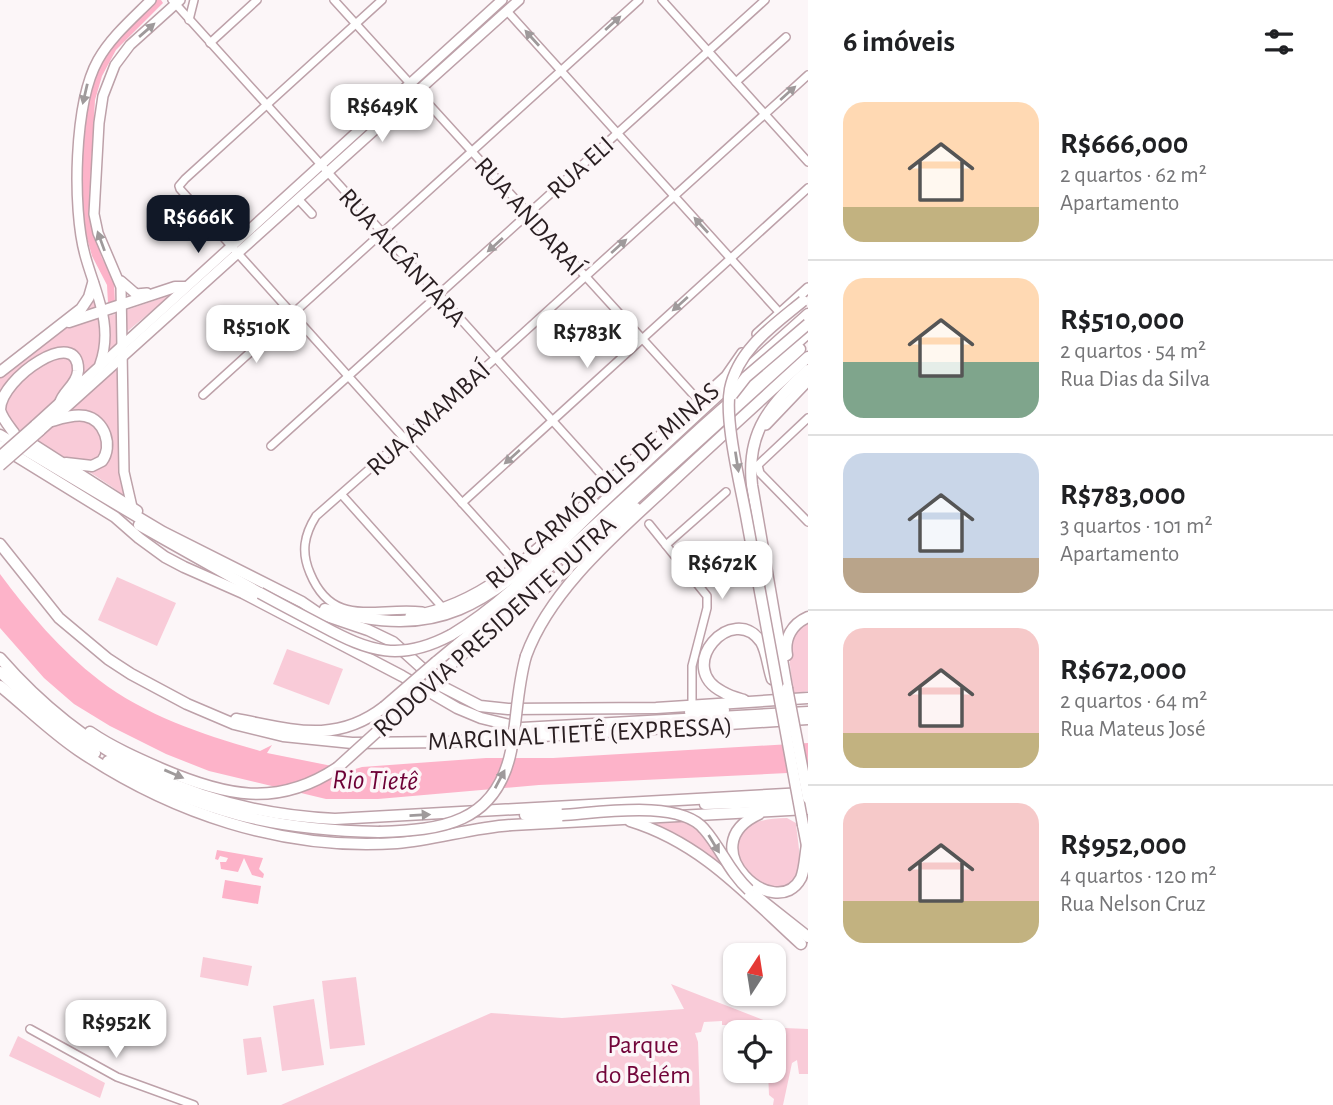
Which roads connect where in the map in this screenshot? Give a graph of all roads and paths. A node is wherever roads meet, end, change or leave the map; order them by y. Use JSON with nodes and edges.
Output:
{"nodes":[{"id":1,"x":151,"y":0,"type":"edge"},
{"id":2,"x":194,"y":0,"type":"edge"},
{"id":3,"x":257,"y":0,"type":"edge"},
{"id":4,"x":334,"y":0,"type":"edge"},
{"id":5,"x":382,"y":0,"type":"edge"},
{"id":6,"x":519,"y":0,"type":"edge"},
{"id":7,"x":639,"y":0,"type":"edge"},
{"id":8,"x":662,"y":0,"type":"edge"},
{"id":9,"x":765,"y":0,"type":"edge"},
{"id":10,"x":500,"y":1,"type":"edge"},
{"id":11,"x":176,"y":2,"type":"edge"},
{"id":12,"x":507,"y":11,"type":"junction"},
{"id":13,"x":189,"y":20,"type":"junction"},
{"id":14,"x":356,"y":24,"type":"junction"},
{"id":15,"x":786,"y":37,"type":"dead end"},
{"id":16,"x":210,"y":43,"type":"junction"},
{"id":17,"x":708,"y":51,"type":"junction"},
{"id":18,"x":561,"y":71,"type":"junction"},
{"id":19,"x":808,"y":75,"type":"edge"},
{"id":20,"x":736,"y":82,"type":"junction"},
{"id":21,"x":410,"y":83,"type":"junction"},
{"id":22,"x":417,"y":92,"type":"junction"},
{"id":23,"x":266,"y":105,"type":"junction"},
{"id":24,"x":765,"y":114,"type":"junction"},
{"id":25,"x":618,"y":133,"type":"junction"},
{"id":26,"x":471,"y":152,"type":"junction"},
{"id":27,"x":808,"y":162,"type":"edge"},
{"id":28,"x":320,"y":165,"type":"junction"},
{"id":29,"x":327,"y":173,"type":"junction"},
{"id":30,"x":808,"y":188,"type":"edge"},
{"id":31,"x":674,"y":195,"type":"junction"},
{"id":32,"x":299,"y":200,"type":"junction"},
{"id":33,"x":312,"y":214,"type":"dead end"},
{"id":34,"x":528,"y":215,"type":"junction"},
{"id":35,"x":382,"y":233,"type":"junction"},
{"id":36,"x":230,"y":246,"type":"junction"},
{"id":37,"x":237,"y":255,"type":"junction"},
{"id":38,"x":731,"y":258,"type":"junction"},
{"id":39,"x":585,"y":277,"type":"junction"},
{"id":40,"x":119,"y":279,"type":"junction"},
{"id":41,"x":93,"y":283,"type":"junction"},
{"id":42,"x":185,"y":286,"type":"junction"},
{"id":43,"x":808,"y":288,"type":"edge"},
{"id":44,"x":152,"y":295,"type":"junction"},
{"id":45,"x":438,"y":296,"type":"junction"},
{"id":46,"x":806,"y":300,"type":"edge"},
{"id":47,"x":122,"y":305,"type":"junction"},
{"id":48,"x":102,"y":312,"type":"junction"},
{"id":49,"x":779,"y":312,"type":"junction"},
{"id":50,"x":808,"y":314,"type":"edge"},
{"id":51,"x":291,"y":315,"type":"junction"},
{"id":52,"x":808,"y":324,"type":"edge"},
{"id":53,"x":62,"y":325,"type":"junction"},
{"id":54,"x":808,"y":333,"type":"edge"},
{"id":55,"x":641,"y":339,"type":"junction"},
{"id":56,"x":808,"y":341,"type":"edge"},
{"id":57,"x":121,"y":345,"type":"junction"},
{"id":58,"x":808,"y":357,"type":"edge"},
{"id":59,"x":495,"y":358,"type":"junction"},
{"id":60,"x":122,"y":359,"type":"junction"},
{"id":61,"x":99,"y":365,"type":"junction"},
{"id":62,"x":808,"y":370,"type":"edge"},
{"id":63,"x":0,"y":372,"type":"edge"},
{"id":64,"x":348,"y":376,"type":"junction"},
{"id":65,"x":808,"y":380,"type":"edge"},
{"id":66,"x":203,"y":395,"type":"dead end"},
{"id":67,"x":699,"y":401,"type":"junction"},
{"id":68,"x":60,"y":403,"type":"junction"},
{"id":69,"x":729,"y":406,"type":"junction"},
{"id":70,"x":742,"y":417,"type":"junction"},
{"id":71,"x":808,"y":418,"type":"edge"},
{"id":72,"x":52,"y":421,"type":"junction"},
{"id":73,"x":552,"y":421,"type":"junction"},
{"id":74,"x":0,"y":425,"type":"edge"},
{"id":75,"x":37,"y":428,"type":"junction"},
{"id":76,"x":14,"y":433,"type":"junction"},
{"id":77,"x":0,"y":435,"type":"edge"},
{"id":78,"x":404,"y":439,"type":"junction"},
{"id":79,"x":755,"y":440,"type":"junction"},
{"id":80,"x":0,"y":446,"type":"edge"},
{"id":81,"x":271,"y":446,"type":"dead end"},
{"id":82,"x":0,"y":456,"type":"edge"},
{"id":83,"x":59,"y":462,"type":"junction"},
{"id":84,"x":0,"y":466,"type":"edge"},
{"id":85,"x":69,"y":477,"type":"junction"},
{"id":86,"x":608,"y":482,"type":"junction"},
{"id":87,"x":726,"y":492,"type":"dead end"},
{"id":88,"x":342,"y":495,"type":"junction"},
{"id":89,"x":462,"y":503,"type":"junction"},
{"id":90,"x":132,"y":507,"type":"junction"},
{"id":91,"x":596,"y":509,"type":"junction"},
{"id":92,"x":115,"y":517,"type":"junction"},
{"id":93,"x":808,"y":522,"type":"edge"},
{"id":94,"x":649,"y":524,"type":"dead end"},
{"id":95,"x":152,"y":526,"type":"junction"},
{"id":96,"x":0,"y":534,"type":"edge"},
{"id":97,"x":0,"y":544,"type":"edge"},
{"id":98,"x":666,"y":545,"type":"junction"},
{"id":99,"x":518,"y":565,"type":"junction"},
{"id":100,"x":257,"y":592,"type":"junction"},
{"id":101,"x":302,"y":603,"type":"junction"},
{"id":102,"x":443,"y":608,"type":"junction"},
{"id":103,"x":426,"y":613,"type":"junction"},
{"id":104,"x":359,"y":617,"type":"junction"},
{"id":105,"x":808,"y":617,"type":"edge"},
{"id":106,"x":492,"y":629,"type":"junction"},
{"id":107,"x":74,"y":630,"type":"junction"},
{"id":108,"x":0,"y":658,"type":"edge"},
{"id":109,"x":0,"y":672,"type":"edge"},
{"id":110,"x":783,"y":685,"type":"junction"},
{"id":111,"x":0,"y":686,"type":"edge"},
{"id":112,"x":0,"y":694,"type":"edge"},
{"id":113,"x":14,"y":698,"type":"junction"},
{"id":114,"x":808,"y":698,"type":"edge"},
{"id":115,"x":748,"y":701,"type":"junction"},
{"id":116,"x":692,"y":705,"type":"junction"},
{"id":117,"x":546,"y":708,"type":"junction"},
{"id":118,"x":807,"y":712,"type":"edge"},
{"id":119,"x":657,"y":713,"type":"junction"},
{"id":120,"x":218,"y":717,"type":"junction"},
{"id":121,"x":65,"y":719,"type":"junction"},
{"id":122,"x":522,"y":725,"type":"junction"},
{"id":123,"x":808,"y":797,"type":"edge"},
{"id":124,"x":211,"y":808,"type":"junction"},
{"id":125,"x":808,"y":809,"type":"edge"},
{"id":126,"x":497,"y":811,"type":"junction"},
{"id":127,"x":765,"y":812,"type":"junction"},
{"id":128,"x":352,"y":819,"type":"junction"},
{"id":129,"x":623,"y":819,"type":"junction"},
{"id":130,"x":224,"y":821,"type":"junction"},
{"id":131,"x":352,"y":832,"type":"junction"},
{"id":132,"x":807,"y":848,"type":"edge"},
{"id":133,"x":804,"y":941,"type":"edge"},
{"id":134,"x":808,"y":954,"type":"edge"},
{"id":135,"x":30,"y":1029,"type":"dead end"},
{"id":136,"x":194,"y":1105,"type":"edge"}],
"edges":[{"from":1,"to":41,"type":"main road","one_way":true},
{"from":2,"to":13,"type":"street"},
{"from":3,"to":16,"type":"street"},
{"from":4,"to":14,"type":"street","name":"RUA ANDARAÍ"},
{"from":5,"to":14,"type":"street"},
{"from":6,"to":12,"type":"main road"},
{"from":18,"to":7,"type":"street","one_way":true},
{"from":8,"to":17,"type":"street"},
{"from":9,"to":17,"type":"street","name":"RUA ELI"},
{"from":10,"to":21,"type":"main road"},
{"from":11,"to":13,"type":"street","name":"RUA ALCÂNTARA"},
{"from":40,"to":11,"type":"main road","one_way":true},
{"from":18,"to":12,"type":"street","one_way":true},
{"from":12,"to":22,"type":"main road"},
{"from":13,"to":16,"type":"street","name":"RUA ALCÂNTARA"},
{"from":14,"to":21,"type":"street","name":"RUA ANDARAÍ"},
{"from":14,"to":23,"type":"street"},
{"from":15,"to":20,"type":"street"},
{"from":16,"to":23,"type":"street","name":"RUA ALCÂNTARA"},
{"from":17,"to":20,"type":"street"},
{"from":17,"to":25,"type":"street","name":"RUA ELI"},
{"from":18,"to":25,"type":"street"},
{"from":18,"to":26,"type":"street"},
{"from":24,"to":19,"type":"street","name":"RUA AMAMBAÍ","one_way":true},
{"from":20,"to":24,"type":"street"},
{"from":21,"to":22,"type":"street","name":"RUA ANDARAÍ"},
{"from":21,"to":28,"type":"main road"},
{"from":22,"to":26,"type":"street","name":"RUA ANDARAÍ"},
{"from":22,"to":29,"type":"main road"},
{"from":23,"to":28,"type":"street","name":"RUA ALCÂNTARA"},
{"from":23,"to":36,"type":"street"},
{"from":24,"to":27,"type":"street"},
{"from":24,"to":31,"type":"street","name":"RUA AMAMBAÍ"},
{"from":25,"to":31,"type":"street"},
{"from":25,"to":34,"type":"street","name":"RUA ELI"},
{"from":26,"to":34,"type":"street","name":"RUA ANDARAÍ"},
{"from":26,"to":35,"type":"street"},
{"from":28,"to":29,"type":"street","name":"RUA ALCÂNTARA"},
{"from":28,"to":36,"type":"main road"},
{"from":29,"to":32,"type":"main road"},
{"from":29,"to":35,"type":"street","name":"RUA ALCÂNTARA"},
{"from":30,"to":38,"type":"street"},
{"from":38,"to":31,"type":"street","one_way":true},
{"from":39,"to":31,"type":"street","name":"RUA AMAMBAÍ","one_way":true},
{"from":32,"to":33,"type":"street"},
{"from":32,"to":37,"type":"main road"},
{"from":34,"to":39,"type":"street","name":"RUA ANDARAÍ"},
{"from":34,"to":45,"type":"street","name":"RUA ELI","one_way":true},
{"from":35,"to":45,"type":"street","name":"RUA ALCÂNTARA"},
{"from":35,"to":51,"type":"street"},
{"from":36,"to":37,"type":"street"},
{"from":36,"to":42,"type":"main road"},
{"from":37,"to":51,"type":"street"},
{"from":37,"to":60,"type":"main road"},
{"from":38,"to":49,"type":"street"},
{"from":38,"to":55,"type":"street","one_way":true},
{"from":39,"to":55,"type":"street","name":"RUA ANDARAÍ"},
{"from":39,"to":59,"type":"street","name":"RUA AMAMBAÍ"},
{"from":40,"to":44,"type":"main road"},
{"from":40,"to":47,"type":"main road"},
{"from":41,"to":48,"type":"main road"},
{"from":41,"to":53,"type":"highway"},
{"from":42,"to":44,"type":"highway"},
{"from":42,"to":57,"type":"main road"},
{"from":43,"to":49,"type":"main road","name":"RUA CARMÓPOLIS DE MINAS"},
{"from":44,"to":47,"type":"highway"},
{"from":45,"to":59,"type":"street","name":"RUA ALCÂNTARA"},
{"from":45,"to":64,"type":"street","name":"RUA ELI"},
{"from":46,"to":69,"type":"highway","bridge":true},
{"from":47,"to":48,"type":"highway"},
{"from":47,"to":57,"type":"main road"},
{"from":48,"to":53,"type":"highway"},
{"from":48,"to":61,"type":"main road"},
{"from":49,"to":67,"type":"main road","name":"RUA CARMÓPOLIS DE MINAS"},
{"from":50,"to":91,"type":"highway","name":"RODOVIA PRESIDENTE DUTRA"},
{"from":51,"to":64,"type":"street"},
{"from":51,"to":66,"type":"street"},
{"from":52,"to":69,"type":"highway","bridge":true},
{"from":53,"to":63,"type":"highway"},
{"from":54,"to":120,"type":"highway","name":"RODOVIA PRESIDENTE DUTRA","bridge":true},
{"from":55,"to":67,"type":"street","name":"RUA ANDARAÍ"},
{"from":55,"to":73,"type":"street"},
{"from":56,"to":106,"type":"highway","name":"RODOVIA PRESIDENTE DUTRA"},
{"from":57,"to":60,"type":"main road"},
{"from":57,"to":61,"type":"main road"},
{"from":58,"to":70,"type":"highway","name":"RODOVIA PRESIDENTE DUTRA"},
{"from":59,"to":73,"type":"street","name":"RUA ALCÂNTARA"},
{"from":59,"to":78,"type":"street","name":"RUA AMAMBAÍ"},
{"from":60,"to":72,"type":"main road"},
{"from":60,"to":90,"type":"main road"},
{"from":61,"to":68,"type":"main road"},
{"from":62,"to":79,"type":"highway"},
{"from":64,"to":78,"type":"street"},
{"from":64,"to":81,"type":"street","name":"RUA ELI"},
{"from":65,"to":79,"type":"main road"},
{"from":67,"to":86,"type":"main road","name":"RUA CARMÓPOLIS DE MINAS"},
{"from":68,"to":75,"type":"main road"},
{"from":68,"to":76,"type":"highway"},
{"from":69,"to":110,"type":"highway","one_way":true,"bridge":true},
{"from":70,"to":106,"type":"highway"},
{"from":131,"to":70,"type":"highway","name":"RODOVIA PRESIDENTE DUTRA","one_way":true,"bridge":true},
{"from":71,"to":93,"type":"street"},
{"from":72,"to":75,"type":"main road"},
{"from":72,"to":83,"type":"highway"},
{"from":73,"to":86,"type":"street","name":"RUA ALCÂNTARA"},
{"from":73,"to":89,"type":"street","one_way":true},
{"from":74,"to":76,"type":"highway"},
{"from":75,"to":82,"type":"main road","bridge":true},
{"from":75,"to":84,"type":"main road","bridge":true},
{"from":76,"to":83,"type":"highway"},
{"from":77,"to":85,"type":"highway"},
{"from":78,"to":88,"type":"street","name":"RUA AMAMBAÍ"},
{"from":78,"to":89,"type":"street"},
{"from":79,"to":110,"type":"highway"},
{"from":80,"to":92,"type":"highway"},
{"from":83,"to":90,"type":"highway"},
{"from":85,"to":95,"type":"highway"},
{"from":85,"to":100,"type":"highway"},
{"from":86,"to":99,"type":"main road","name":"RUA CARMÓPOLIS DE MINAS"},
{"from":87,"to":98,"type":"street"},
{"from":88,"to":102,"type":"street"},
{"from":88,"to":103,"type":"street","name":"RUA AMAMBAÍ"},
{"from":89,"to":99,"type":"street"},
{"from":90,"to":95,"type":"highway"},
{"from":91,"to":100,"type":"highway","bridge":true},
{"from":91,"to":104,"type":"highway"},
{"from":92,"to":100,"type":"highway"},
{"from":92,"to":122,"type":"highway"},
{"from":94,"to":98,"type":"street"},
{"from":95,"to":101,"type":"highway"},
{"from":96,"to":107,"type":"highway"},
{"from":97,"to":107,"type":"highway","name":"MARGINAL TIETÊ (EXPRESSA)"},
{"from":98,"to":116,"type":"street"},
{"from":99,"to":102,"type":"main road","name":"RUA CARMÓPOLIS DE MINAS"},
{"from":101,"to":104,"type":"highway"},
{"from":101,"to":117,"type":"highway"},
{"from":102,"to":103,"type":"main road","name":"RUA AMAMBAÍ"},
{"from":103,"to":104,"type":"main road","name":"RUA AMAMBAÍ"},
{"from":105,"to":110,"type":"highway"},
{"from":121,"to":106,"type":"highway","name":"RODOVIA PRESIDENTE DUTRA","one_way":true,"bridge":true},
{"from":107,"to":120,"type":"highway","name":"MARGINAL TIETÊ (EXPRESSA)"},
{"from":108,"to":121,"type":"highway"},
{"from":109,"to":124,"type":"highway"},
{"from":110,"to":115,"type":"highway","bridge":true},
{"from":110,"to":123,"type":"highway","bridge":true},
{"from":110,"to":132,"type":"highway","bridge":true},
{"from":111,"to":113,"type":"highway"},
{"from":112,"to":113,"type":"highway"},
{"from":113,"to":130,"type":"highway"},
{"from":114,"to":115,"type":"highway"},
{"from":115,"to":116,"type":"highway"},
{"from":116,"to":117,"type":"highway"},
{"from":117,"to":119,"type":"highway"},
{"from":118,"to":119,"type":"highway"},
{"from":118,"to":120,"type":"highway","name":"MARGINAL TIETÊ (EXPRESSA)"},
{"from":118,"to":122,"type":"highway"},
{"from":119,"to":122,"type":"highway"},
{"from":121,"to":128,"type":"highway"},
{"from":123,"to":126,"type":"highway"},
{"from":124,"to":128,"type":"highway"},
{"from":124,"to":131,"type":"highway"},
{"from":125,"to":127,"type":"highway"},
{"from":128,"to":126,"type":"highway","one_way":true},
{"from":126,"to":133,"type":"highway","one_way":true,"bridge":true},
{"from":127,"to":129,"type":"highway"},
{"from":127,"to":132,"type":"highway"},
{"from":129,"to":130,"type":"highway"},
{"from":129,"to":133,"type":"highway"},
{"from":130,"to":131,"type":"highway"},
{"from":133,"to":134,"type":"highway"},
{"from":135,"to":136,"type":"street"}]}
